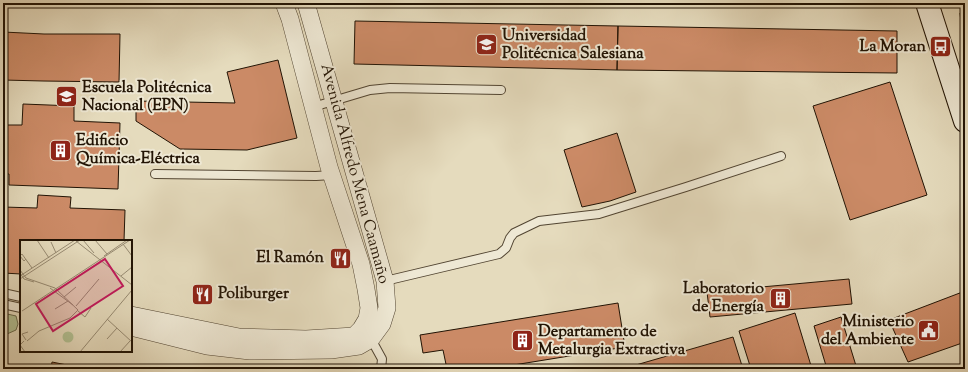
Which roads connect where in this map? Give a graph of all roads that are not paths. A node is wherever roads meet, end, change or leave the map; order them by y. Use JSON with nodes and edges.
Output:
{"nodes":[{"id":1,"x":284,"y":3,"type":"edge"},
{"id":2,"x":306,"y":3,"type":"edge"},
{"id":3,"x":927,"y":3,"type":"edge"},
{"id":4,"x":501,"y":90,"type":"dead end"},
{"id":5,"x":334,"y":101,"type":"junction"},
{"id":6,"x":313,"y":107,"type":"junction"},
{"id":7,"x":965,"y":120,"type":"edge"},
{"id":8,"x":781,"y":156,"type":"dead end"},
{"id":9,"x":156,"y":174,"type":"dead end"},
{"id":10,"x":332,"y":175,"type":"junction"},
{"id":11,"x":385,"y":281,"type":"junction"},
{"id":12,"x":3,"y":293,"type":"edge"},
{"id":13,"x":20,"y":297,"type":"edge"},
{"id":14,"x":3,"y":304,"type":"edge"},
{"id":15,"x":20,"y":308,"type":"edge"},
{"id":16,"x":132,"y":321,"type":"edge"},
{"id":17,"x":374,"y":321,"type":"junction"},
{"id":18,"x":371,"y":339,"type":"junction"},
{"id":19,"x":381,"y":369,"type":"edge"}],
"edges":[{"from":1,"to":6,"type":"street","name":"Avenida Alfredo Mena Caamaño"},
{"from":2,"to":5,"type":"street","name":"Avenida Alfredo Mena Caamaño"},
{"from":3,"to":7,"type":"street"},
{"from":4,"to":5,"type":"lane"},
{"from":5,"to":6,"type":"lane"},
{"from":5,"to":11,"type":"street","name":"Avenida Alfredo Mena Caamaño"},
{"from":6,"to":10,"type":"street","name":"Avenida Alfredo Mena Caamaño"},
{"from":8,"to":11,"type":"lane"},
{"from":9,"to":10,"type":"lane"},
{"from":10,"to":17,"type":"street","name":"Avenida Alfredo Mena Caamaño"},
{"from":11,"to":17,"type":"street","name":"Avenida Alfredo Mena Caamaño"},
{"from":12,"to":13,"type":"lane"},
{"from":14,"to":15,"type":"lane"},
{"from":16,"to":17,"type":"street","name":"Avenida Alfredo Mena Caamaño"},
{"from":16,"to":18,"type":"street","name":"Avenida Alfredo Mena Caamaño"},
{"from":17,"to":18,"type":"street","name":"Avenida Alfredo Mena Caamaño"},
{"from":18,"to":19,"type":"lane"}]}
